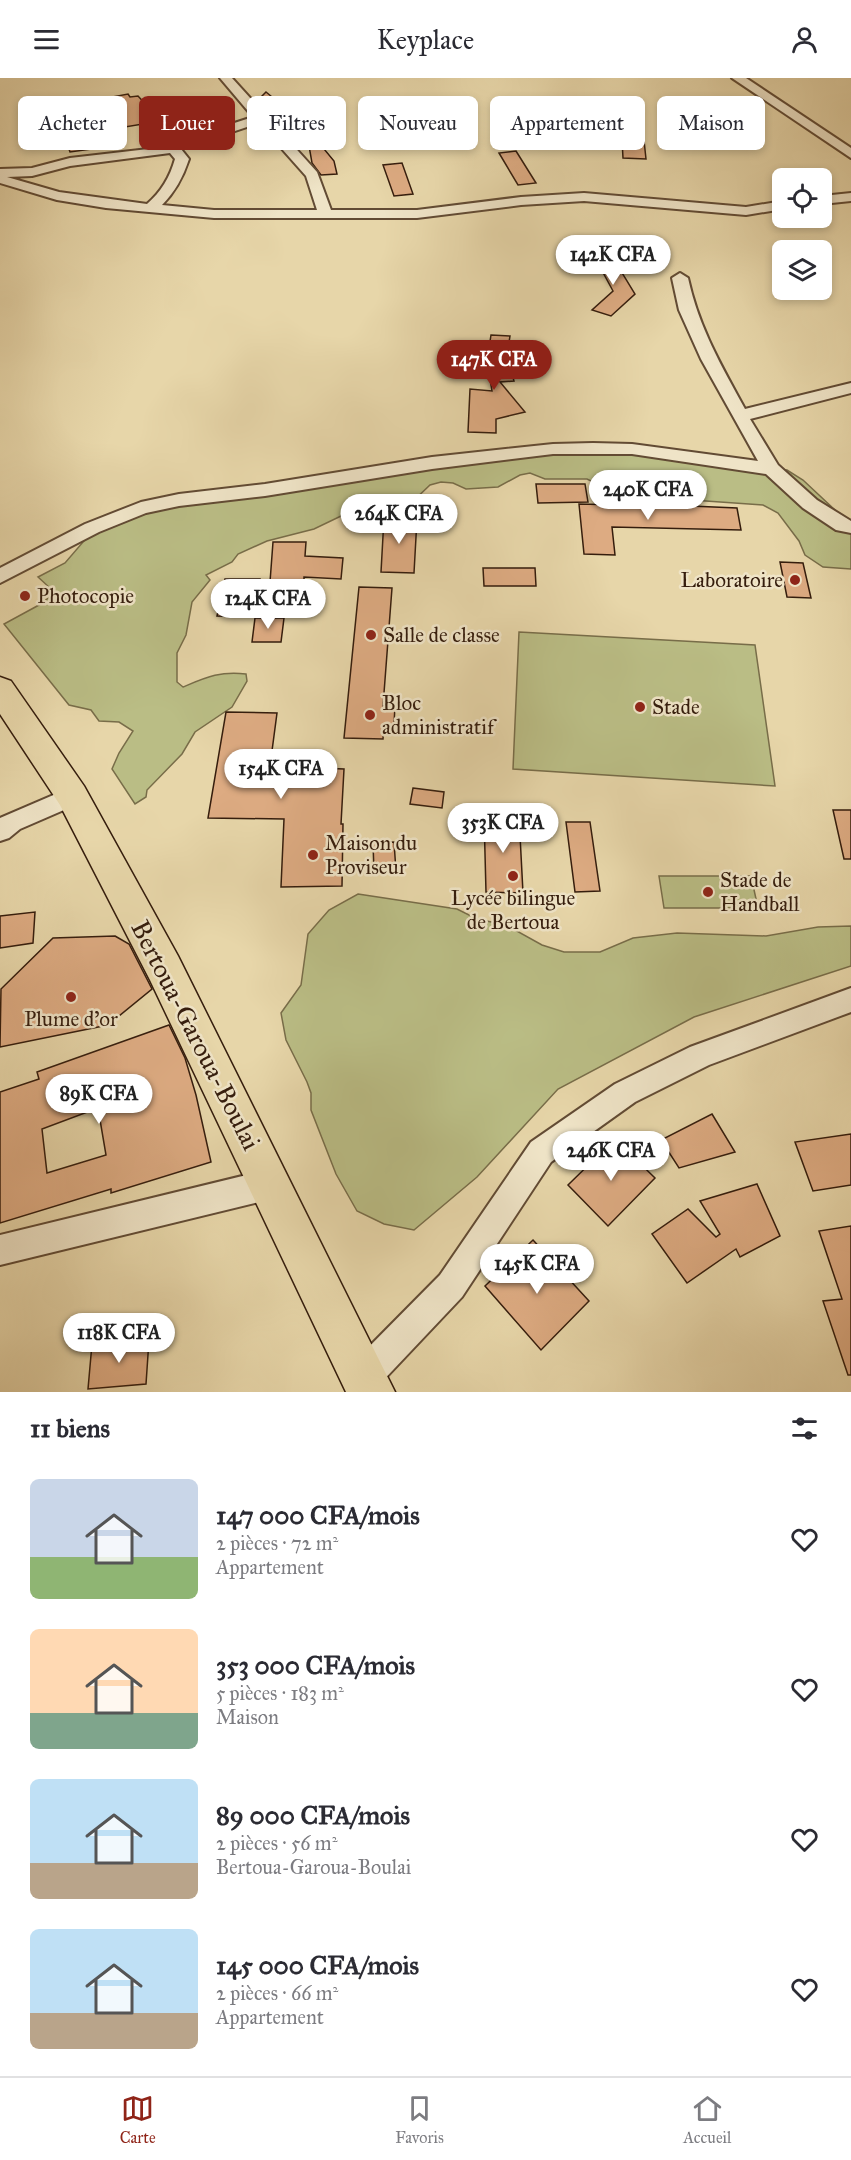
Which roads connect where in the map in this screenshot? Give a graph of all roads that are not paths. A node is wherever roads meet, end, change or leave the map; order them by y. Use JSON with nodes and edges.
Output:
{"nodes":[{"id":1,"x":226,"y":78,"type":"edge"},
{"id":2,"x":738,"y":78,"type":"edge"},
{"id":3,"x":247,"y":101,"type":"edge"},
{"id":4,"x":163,"y":150,"type":"edge"},
{"id":5,"x":175,"y":150,"type":"edge"},
{"id":6,"x":290,"y":150,"type":"edge"},
{"id":7,"x":851,"y":154,"type":"edge"},
{"id":8,"x":0,"y":173,"type":"edge"},
{"id":9,"x":0,"y":179,"type":"edge"},
{"id":10,"x":851,"y":197,"type":"edge"},
{"id":11,"x":832,"y":199,"type":"edge"},
{"id":12,"x":772,"y":207,"type":"edge"},
{"id":13,"x":150,"y":208,"type":"junction"},
{"id":14,"x":325,"y":213,"type":"junction"},
{"id":15,"x":680,"y":278,"type":"dead end"},
{"id":16,"x":851,"y":388,"type":"edge"},
{"id":17,"x":740,"y":416,"type":"junction"},
{"id":18,"x":772,"y":469,"type":"junction"},
{"id":19,"x":851,"y":527,"type":"edge"},
{"id":20,"x":0,"y":576,"type":"edge"},
{"id":21,"x":0,"y":689,"type":"edge"},
{"id":22,"x":72,"y":796,"type":"junction"},
{"id":23,"x":0,"y":831,"type":"edge"},
{"id":24,"x":851,"y":1000,"type":"edge"},
{"id":25,"x":271,"y":1184,"type":"junction"},
{"id":26,"x":0,"y":1250,"type":"edge"},
{"id":27,"x":367,"y":1384,"type":"edge"}],
"edges":[{"from":1,"to":3,"type":"street"},
{"from":2,"to":7,"type":"street"},
{"from":4,"to":8,"type":"street"},
{"from":5,"to":13,"type":"street"},
{"from":6,"to":14,"type":"street"},
{"from":9,"to":13,"type":"street"},
{"from":10,"to":11,"type":"street"},
{"from":12,"to":14,"type":"street"},
{"from":13,"to":14,"type":"street"},
{"from":15,"to":17,"type":"street"},
{"from":16,"to":17,"type":"street"},
{"from":17,"to":18,"type":"street"},
{"from":18,"to":19,"type":"street"},
{"from":18,"to":20,"type":"street"},
{"from":21,"to":22,"type":"highway","name":"Bertoua-Garoua-Boulai"},
{"from":22,"to":23,"type":"street"},
{"from":22,"to":25,"type":"highway","name":"Bertoua-Garoua-Boulai"},
{"from":24,"to":27,"type":"street"},
{"from":25,"to":26,"type":"street"},
{"from":25,"to":27,"type":"highway","name":"Bertoua-Garoua-Boulai"}]}
